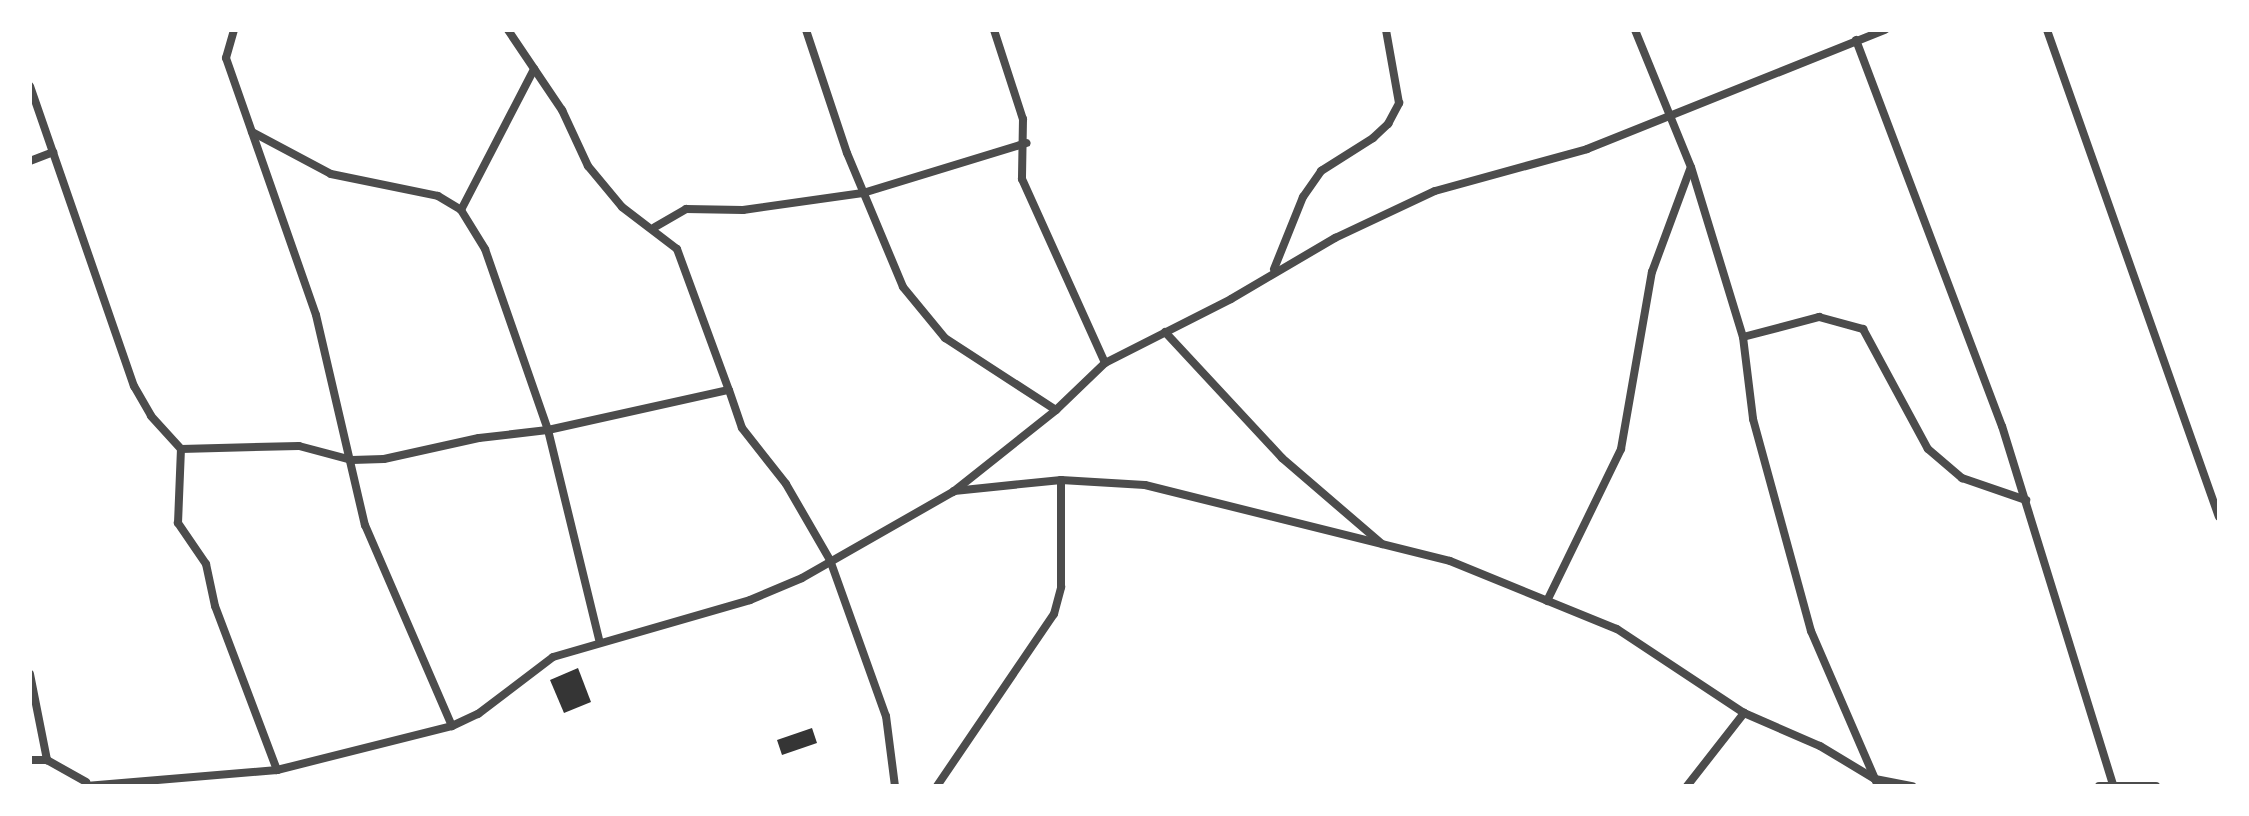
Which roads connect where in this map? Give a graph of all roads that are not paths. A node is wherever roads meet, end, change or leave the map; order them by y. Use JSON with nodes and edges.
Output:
{"nodes":[{"id":1,"x":508,"y":30,"type":"edge"},
{"id":2,"x":806,"y":30,"type":"edge"},
{"id":3,"x":994,"y":30,"type":"edge"},
{"id":4,"x":1386,"y":30,"type":"edge"},
{"id":5,"x":1635,"y":30,"type":"edge"},
{"id":6,"x":1885,"y":30,"type":"edge"},
{"id":7,"x":2047,"y":30,"type":"edge"},
{"id":8,"x":231,"y":31,"type":"edge"},
{"id":9,"x":1856,"y":40,"type":"junction"},
{"id":10,"x":534,"y":69,"type":"junction"},
{"id":11,"x":30,"y":86,"type":"edge"},
{"id":12,"x":1667,"y":119,"type":"junction"},
{"id":13,"x":252,"y":131,"type":"junction"},
{"id":14,"x":1027,"y":143,"type":"junction"},
{"id":15,"x":53,"y":152,"type":"junction"},
{"id":16,"x":30,"y":161,"type":"edge"},
{"id":17,"x":1691,"y":167,"type":"junction"},
{"id":18,"x":863,"y":193,"type":"junction"},
{"id":19,"x":461,"y":210,"type":"junction"},
{"id":20,"x":655,"y":227,"type":"junction"},
{"id":21,"x":1274,"y":269,"type":"junction"},
{"id":22,"x":1165,"y":332,"type":"junction"},
{"id":23,"x":1743,"y":337,"type":"junction"},
{"id":24,"x":1105,"y":363,"type":"junction"},
{"id":25,"x":729,"y":390,"type":"junction"},
{"id":26,"x":1056,"y":410,"type":"junction"},
{"id":27,"x":548,"y":430,"type":"junction"},
{"id":28,"x":181,"y":449,"type":"junction"},
{"id":29,"x":352,"y":460,"type":"junction"},
{"id":30,"x":1061,"y":480,"type":"junction"},
{"id":31,"x":953,"y":492,"type":"junction"},
{"id":32,"x":2026,"y":500,"type":"junction"},
{"id":33,"x":2219,"y":517,"type":"edge"},
{"id":34,"x":1383,"y":545,"type":"junction"},
{"id":35,"x":830,"y":560,"type":"junction"},
{"id":36,"x":1547,"y":601,"type":"junction"},
{"id":37,"x":599,"y":640,"type":"junction"},
{"id":38,"x":30,"y":674,"type":"edge"},
{"id":39,"x":1744,"y":713,"type":"junction"},
{"id":40,"x":452,"y":726,"type":"junction"},
{"id":41,"x":30,"y":760,"type":"edge"},
{"id":42,"x":47,"y":760,"type":"junction"},
{"id":43,"x":277,"y":770,"type":"junction"},
{"id":44,"x":1876,"y":782,"type":"edge"},
{"id":45,"x":86,"y":784,"type":"edge"},
{"id":46,"x":2113,"y":784,"type":"junction"},
{"id":47,"x":895,"y":786,"type":"edge"},
{"id":48,"x":937,"y":786,"type":"edge"},
{"id":49,"x":1687,"y":786,"type":"edge"},
{"id":50,"x":1912,"y":786,"type":"edge"},
{"id":51,"x":2099,"y":786,"type":"edge"},
{"id":52,"x":2156,"y":786,"type":"edge"}],
"edges":[{"from":1,"to":10,"type":"street"},
{"from":2,"to":18,"type":"street"},
{"from":3,"to":14,"type":"street"},
{"from":4,"to":21,"type":"street"},
{"from":5,"to":12,"type":"street"},
{"from":6,"to":9,"type":"street"},
{"from":7,"to":33,"type":"street"},
{"from":8,"to":13,"type":"street"},
{"from":9,"to":12,"type":"street"},
{"from":9,"to":32,"type":"street"},
{"from":10,"to":19,"type":"street"},
{"from":10,"to":20,"type":"street"},
{"from":11,"to":15,"type":"street"},
{"from":12,"to":17,"type":"street"},
{"from":12,"to":21,"type":"street"},
{"from":13,"to":19,"type":"street"},
{"from":13,"to":29,"type":"street"},
{"from":14,"to":18,"type":"street"},
{"from":14,"to":24,"type":"street"},
{"from":15,"to":16,"type":"street"},
{"from":15,"to":28,"type":"street"},
{"from":17,"to":23,"type":"street"},
{"from":17,"to":36,"type":"street"},
{"from":18,"to":20,"type":"street"},
{"from":18,"to":26,"type":"street"},
{"from":19,"to":27,"type":"street"},
{"from":20,"to":25,"type":"street"},
{"from":21,"to":22,"type":"street"},
{"from":22,"to":24,"type":"street"},
{"from":22,"to":34,"type":"street"},
{"from":23,"to":32,"type":"street"},
{"from":23,"to":44,"type":"street"},
{"from":24,"to":26,"type":"street"},
{"from":25,"to":27,"type":"street"},
{"from":25,"to":35,"type":"street"},
{"from":26,"to":31,"type":"street"},
{"from":27,"to":29,"type":"street"},
{"from":27,"to":37,"type":"street"},
{"from":28,"to":29,"type":"street"},
{"from":28,"to":43,"type":"street"},
{"from":29,"to":40,"type":"street"},
{"from":30,"to":31,"type":"street"},
{"from":30,"to":34,"type":"street"},
{"from":30,"to":48,"type":"street"},
{"from":31,"to":35,"type":"street"},
{"from":32,"to":46,"type":"street"},
{"from":34,"to":36,"type":"street"},
{"from":35,"to":37,"type":"street"},
{"from":35,"to":47,"type":"street"},
{"from":36,"to":39,"type":"street"},
{"from":37,"to":40,"type":"street"},
{"from":38,"to":42,"type":"street"},
{"from":39,"to":44,"type":"street"},
{"from":39,"to":49,"type":"street"},
{"from":40,"to":43,"type":"street"},
{"from":41,"to":42,"type":"street"},
{"from":42,"to":45,"type":"street"},
{"from":43,"to":45,"type":"street"},
{"from":44,"to":50,"type":"street"},
{"from":46,"to":51,"type":"street"},
{"from":46,"to":52,"type":"street"}]}
